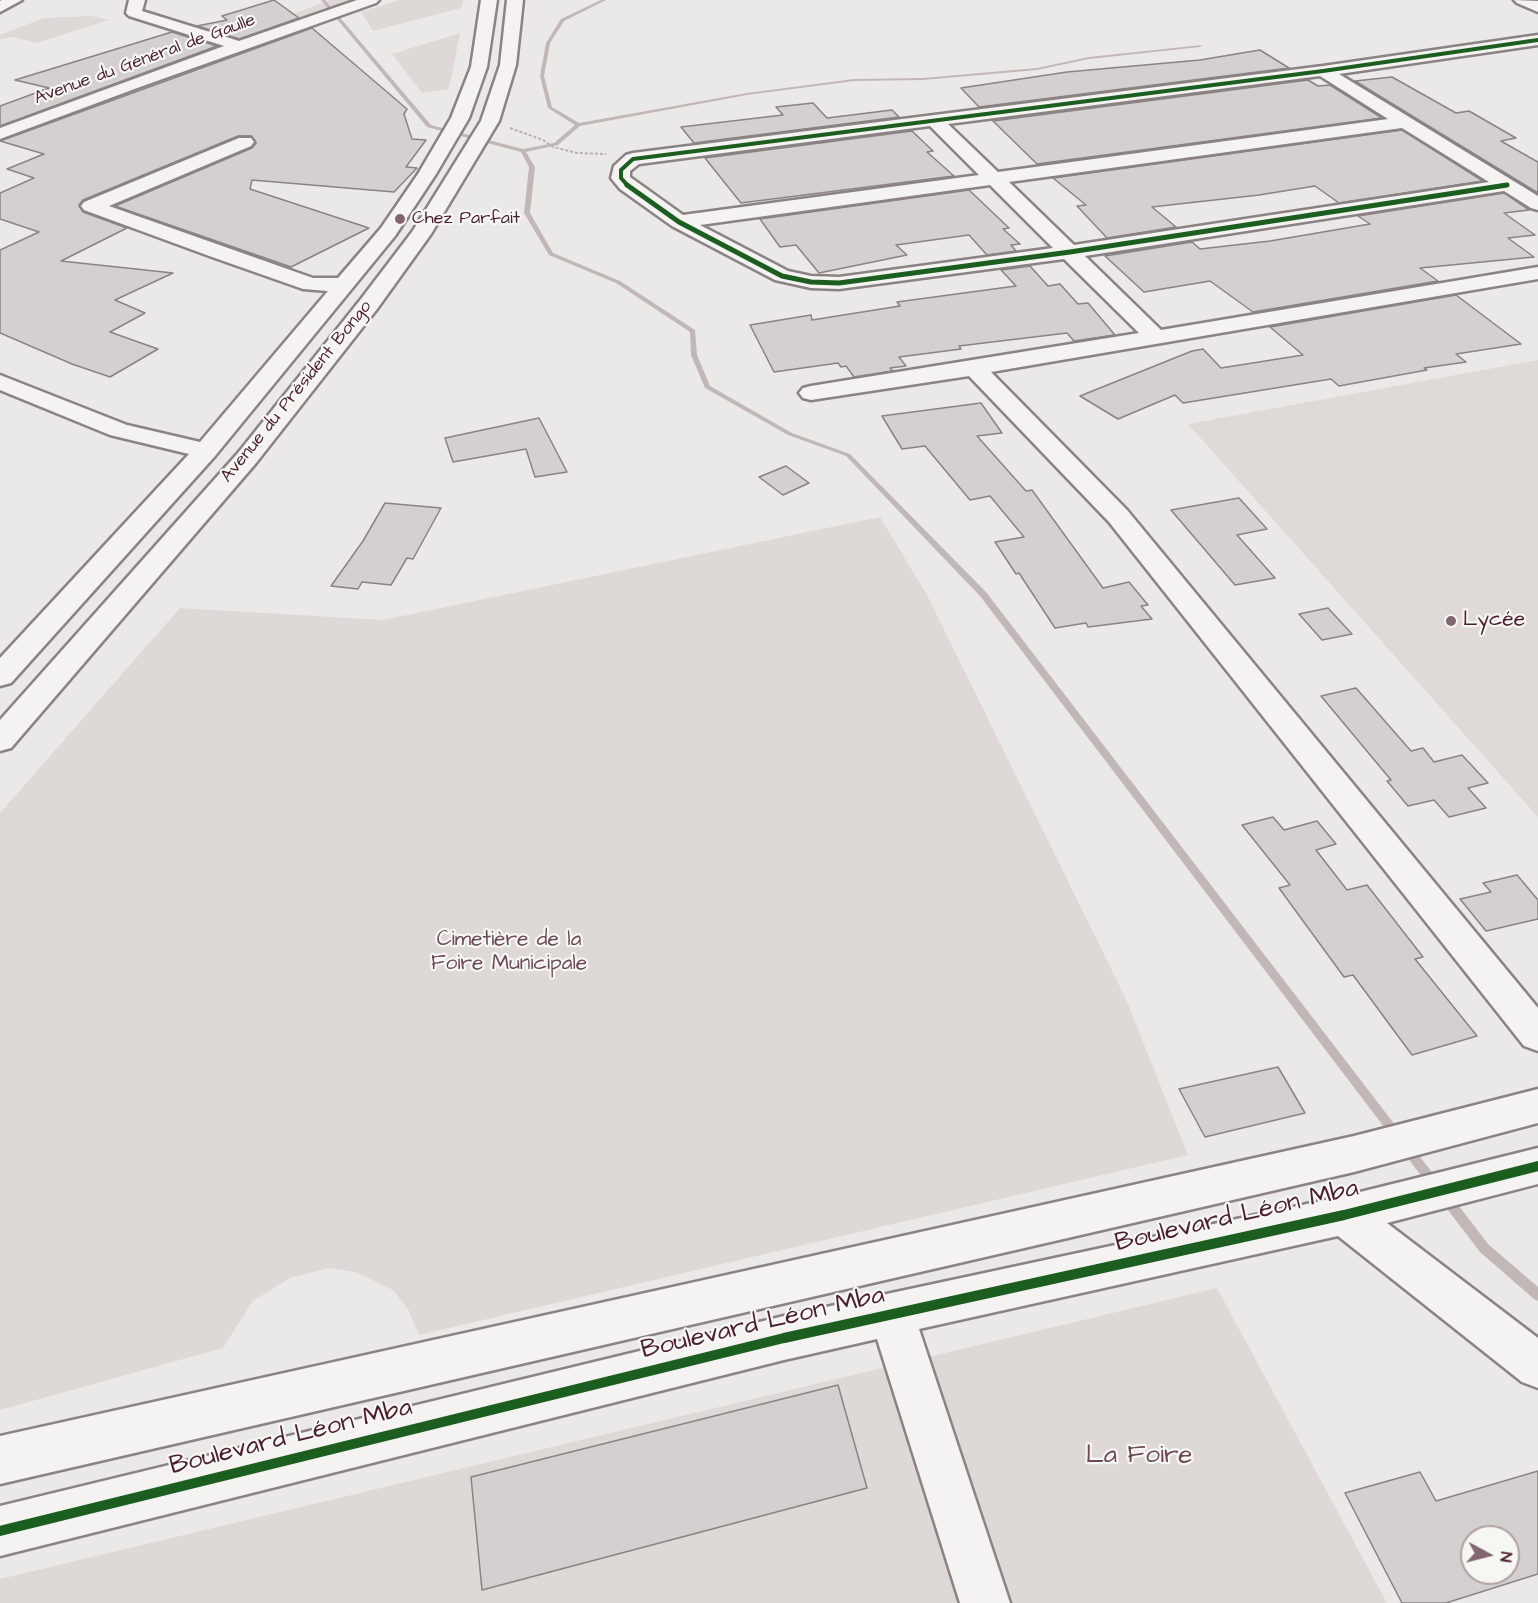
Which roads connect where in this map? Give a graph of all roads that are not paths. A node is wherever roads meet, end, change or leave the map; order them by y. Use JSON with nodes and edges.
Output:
{"nodes":[{"id":1,"x":14,"y":0,"type":"edge"},
{"id":2,"x":137,"y":0,"type":"edge"},
{"id":3,"x":371,"y":0,"type":"edge"},
{"id":4,"x":489,"y":0,"type":"edge"},
{"id":5,"x":514,"y":0,"type":"edge"},
{"id":6,"x":1522,"y":0,"type":"edge"},
{"id":7,"x":0,"y":7,"type":"edge"},
{"id":8,"x":1538,"y":7,"type":"edge"},
{"id":9,"x":1538,"y":40,"type":"edge"},
{"id":10,"x":240,"y":46,"type":"junction"},
{"id":11,"x":1323,"y":71,"type":"junction"},
{"id":12,"x":934,"y":120,"type":"junction"},
{"id":13,"x":1406,"y":122,"type":"junction"},
{"id":14,"x":0,"y":134,"type":"edge"},
{"id":15,"x":245,"y":142,"type":"dead end"},
{"id":16,"x":994,"y":178,"type":"junction"},
{"id":17,"x":1507,"y":185,"type":"junction"},
{"id":18,"x":1538,"y":204,"type":"edge"},
{"id":19,"x":679,"y":222,"type":"junction"},
{"id":20,"x":1070,"y":252,"type":"junction"},
{"id":21,"x":1538,"y":273,"type":"edge"},
{"id":22,"x":345,"y":285,"type":"junction"},
{"id":23,"x":1156,"y":337,"type":"junction"},
{"id":24,"x":974,"y":368,"type":"junction"},
{"id":25,"x":0,"y":382,"type":"edge"},
{"id":26,"x":811,"y":393,"type":"dead end"},
{"id":27,"x":206,"y":451,"type":"junction"},
{"id":28,"x":0,"y":676,"type":"edge"},
{"id":29,"x":0,"y":740,"type":"edge"},
{"id":30,"x":1538,"y":1035,"type":"edge"},
{"id":31,"x":1538,"y":1106,"type":"edge"},
{"id":32,"x":1538,"y":1166,"type":"edge"},
{"id":33,"x":1344,"y":1215,"type":"junction"},
{"id":34,"x":892,"y":1315,"type":"junction"},
{"id":35,"x":1538,"y":1366,"type":"edge"},
{"id":36,"x":0,"y":1460,"type":"edge"},
{"id":37,"x":0,"y":1530,"type":"edge"},
{"id":38,"x":986,"y":1603,"type":"edge"}],
"edges":[{"from":1,"to":7,"type":"street"},
{"from":2,"to":10,"type":"street"},
{"from":3,"to":10,"type":"street","name":"Avenue du Général de Gaulle"},
{"from":4,"to":22,"type":"street","name":"Avenue du Président Bongo"},
{"from":5,"to":29,"type":"street","name":"Avenue du Président Bongo"},
{"from":6,"to":8,"type":"street"},
{"from":9,"to":11,"type":"street"},
{"from":10,"to":14,"type":"street","name":"Avenue du Général de Gaulle"},
{"from":11,"to":12,"type":"street"},
{"from":11,"to":13,"type":"street"},
{"from":12,"to":16,"type":"street"},
{"from":12,"to":19,"type":"street"},
{"from":13,"to":16,"type":"street"},
{"from":13,"to":17,"type":"street"},
{"from":15,"to":22,"type":"street"},
{"from":16,"to":19,"type":"street"},
{"from":16,"to":20,"type":"street"},
{"from":17,"to":18,"type":"street"},
{"from":17,"to":20,"type":"street"},
{"from":19,"to":20,"type":"street"},
{"from":20,"to":23,"type":"street"},
{"from":21,"to":23,"type":"street"},
{"from":22,"to":27,"type":"street","name":"Avenue du Président Bongo"},
{"from":23,"to":24,"type":"street"},
{"from":24,"to":26,"type":"street"},
{"from":24,"to":30,"type":"street"},
{"from":25,"to":27,"type":"street"},
{"from":27,"to":28,"type":"street","name":"Avenue du Président Bongo"},
{"from":31,"to":36,"type":"street","name":"Boulevard Léon Mba"},
{"from":32,"to":33,"type":"street","name":"Boulevard Léon Mba"},
{"from":33,"to":34,"type":"street","name":"Boulevard Léon Mba"},
{"from":33,"to":35,"type":"street"},
{"from":34,"to":37,"type":"street","name":"Boulevard Léon Mba"},
{"from":34,"to":38,"type":"street"}]}
